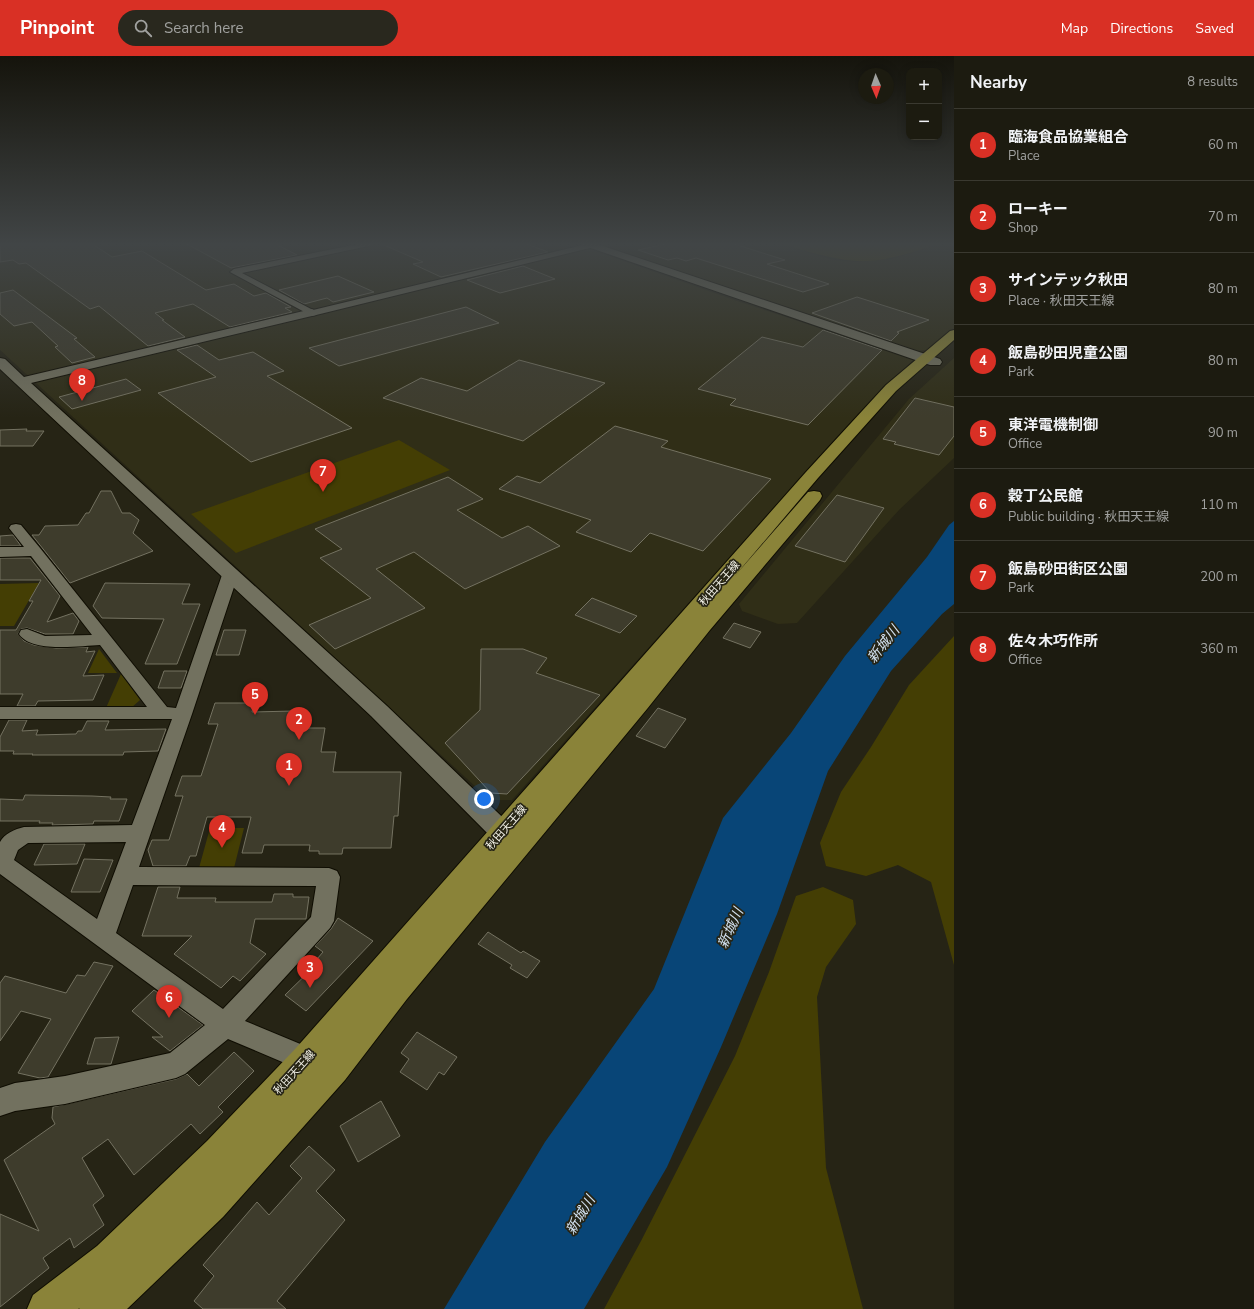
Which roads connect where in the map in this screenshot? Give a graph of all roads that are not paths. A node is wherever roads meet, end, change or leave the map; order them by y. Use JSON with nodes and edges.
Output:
{"nodes":[{"id":1,"x":290,"y":301,"type":"edge"},
{"id":2,"x":358,"y":301,"type":"edge"},
{"id":3,"x":768,"y":301,"type":"edge"},
{"id":4,"x":312,"y":313,"type":"junction"},
{"id":5,"x":954,"y":334,"type":"edge"},
{"id":6,"x":938,"y":356,"type":"edge"},
{"id":7,"x":0,"y":362,"type":"edge"},
{"id":8,"x":22,"y":381,"type":"junction"},
{"id":9,"x":16,"y":528,"type":"dead end"},
{"id":10,"x":35,"y":551,"type":"junction"},
{"id":11,"x":0,"y":552,"type":"edge"},
{"id":12,"x":230,"y":574,"type":"junction"},
{"id":13,"x":27,"y":634,"type":"dead end"},
{"id":14,"x":104,"y":640,"type":"junction"},
{"id":15,"x":0,"y":713,"type":"edge"},
{"id":16,"x":162,"y":713,"type":"junction"},
{"id":17,"x":183,"y":714,"type":"junction"},
{"id":18,"x":140,"y":833,"type":"junction"},
{"id":19,"x":510,"y":840,"type":"junction"},
{"id":20,"x":0,"y":863,"type":"edge"},
{"id":21,"x":124,"y":876,"type":"junction"},
{"id":22,"x":103,"y":936,"type":"junction"},
{"id":23,"x":225,"y":1026,"type":"junction"},
{"id":24,"x":307,"y":1059,"type":"junction"},
{"id":25,"x":333,"y":1069,"type":"junction"},
{"id":26,"x":0,"y":1102,"type":"edge"},
{"id":27,"x":47,"y":1309,"type":"edge"},
{"id":28,"x":100,"y":1309,"type":"edge"}],
"edges":[{"from":1,"to":4,"type":"street"},
{"from":2,"to":4,"type":"street"},
{"from":3,"to":6,"type":"street"},
{"from":4,"to":8,"type":"street"},
{"from":5,"to":6,"type":"main road","name":"秋田天王線"},
{"from":6,"to":19,"type":"main road","name":"秋田天王線"},
{"from":7,"to":8,"type":"street"},
{"from":8,"to":12,"type":"street"},
{"from":9,"to":10,"type":"street"},
{"from":10,"to":11,"type":"street"},
{"from":10,"to":14,"type":"street"},
{"from":12,"to":17,"type":"street"},
{"from":12,"to":19,"type":"street"},
{"from":13,"to":14,"type":"street"},
{"from":14,"to":16,"type":"street"},
{"from":15,"to":16,"type":"street"},
{"from":16,"to":17,"type":"street"},
{"from":17,"to":18,"type":"street"},
{"from":18,"to":20,"type":"street"},
{"from":18,"to":21,"type":"street"},
{"from":19,"to":24,"type":"main road","name":"秋田天王線"},
{"from":19,"to":25,"type":"main road","name":"秋田天王線"},
{"from":20,"to":22,"type":"street"},
{"from":21,"to":22,"type":"street"},
{"from":21,"to":23,"type":"street"},
{"from":22,"to":23,"type":"street"},
{"from":23,"to":24,"type":"street"},
{"from":23,"to":26,"type":"street"},
{"from":24,"to":25,"type":"street"},
{"from":24,"to":27,"type":"main road","name":"秋田天王線"},
{"from":25,"to":28,"type":"main road","name":"秋田天王線"}]}
